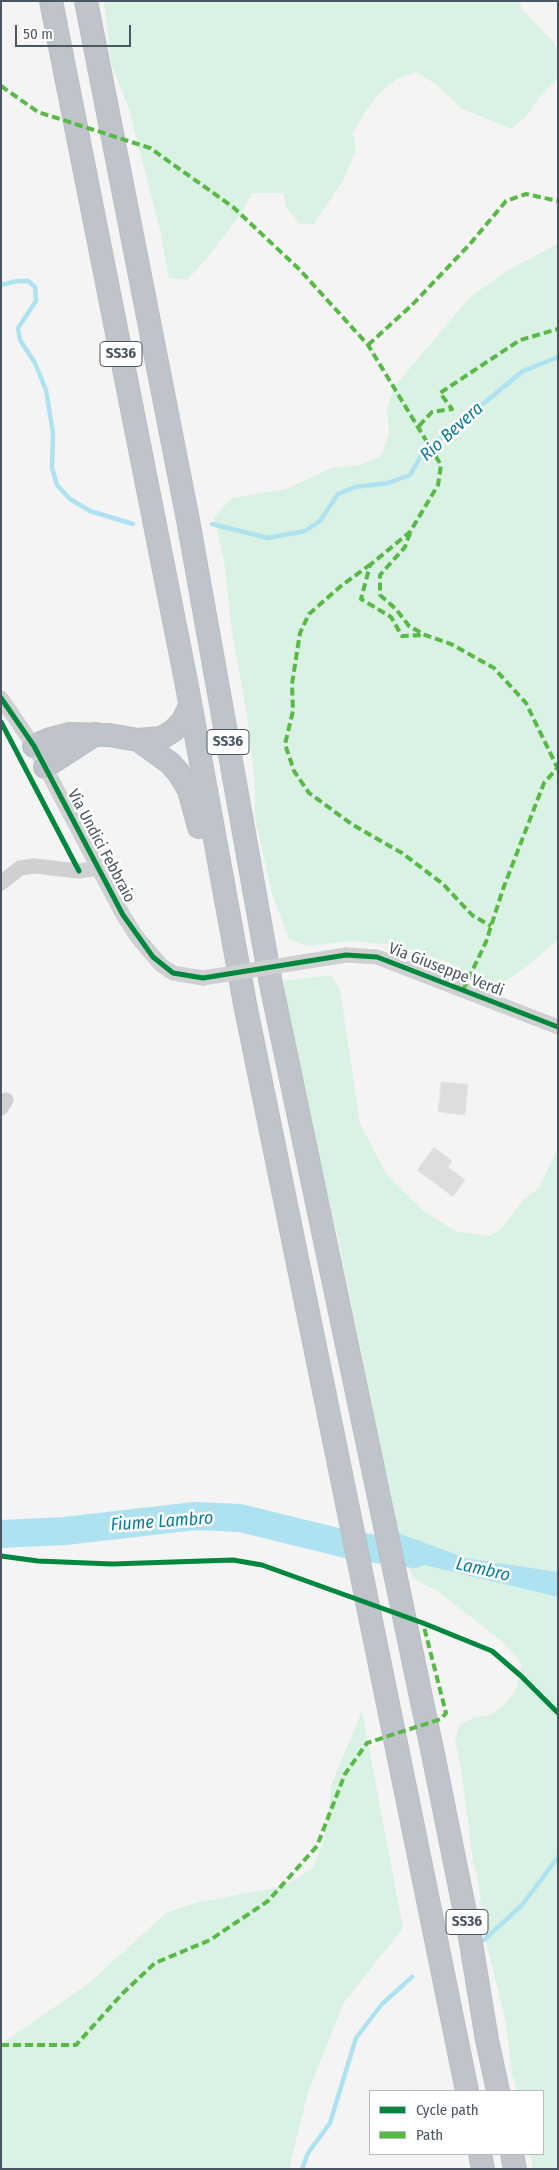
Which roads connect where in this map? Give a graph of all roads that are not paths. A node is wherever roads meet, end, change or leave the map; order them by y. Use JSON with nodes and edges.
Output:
{"nodes":[{"id":1,"x":51,"y":1,"type":"edge"},
{"id":2,"x":86,"y":1,"type":"edge"},
{"id":3,"x":1,"y":698,"type":"edge"},
{"id":4,"x":190,"y":706,"type":"junction"},
{"id":5,"x":96,"y":734,"type":"junction"},
{"id":6,"x":138,"y":740,"type":"junction"},
{"id":7,"x":34,"y":746,"type":"junction"},
{"id":8,"x":45,"y":767,"type":"junction"},
{"id":9,"x":99,"y":868,"type":"junction"},
{"id":10,"x":1,"y":883,"type":"edge"},
{"id":11,"x":203,"y":978,"type":"joint"},
{"id":12,"x":245,"y":1004,"type":"junction"},
{"id":13,"x":558,"y":1027,"type":"edge"},
{"id":14,"x":468,"y":2090,"type":"edge"},
{"id":15,"x":498,"y":2090,"type":"edge"},
{"id":16,"x":479,"y":2155,"type":"edge"},
{"id":17,"x":512,"y":2155,"type":"edge"},
{"id":18,"x":481,"y":2169,"type":"edge"},
{"id":19,"x":515,"y":2169,"type":"edge"}],
"edges":[{"from":1,"to":4,"type":"highway","number":"SS36"},
{"from":2,"to":15,"type":"highway","number":"SS36"},
{"from":3,"to":7,"type":"street","name":"Via Undici Febbraio"},
{"from":4,"to":6,"type":"highway"},
{"from":4,"to":12,"type":"highway","number":"SS36"},
{"from":5,"to":6,"type":"highway"},
{"from":5,"to":7,"type":"highway"},
{"from":5,"to":8,"type":"highway"},
{"from":6,"to":12,"type":"highway"},
{"from":7,"to":8,"type":"street","name":"Via Undici Febbraio"},
{"from":8,"to":9,"type":"street","name":"Via Undici Febbraio"},
{"from":9,"to":10,"type":"street"},
{"from":9,"to":11,"type":"street","name":"Via Undici Febbraio"},
{"from":11,"to":13,"type":"street","name":"Via Giuseppe Verdi","bridge":true},
{"from":12,"to":14,"type":"highway","number":"SS36"},
{"from":16,"to":18,"type":"highway"},
{"from":17,"to":19,"type":"highway"}]}
